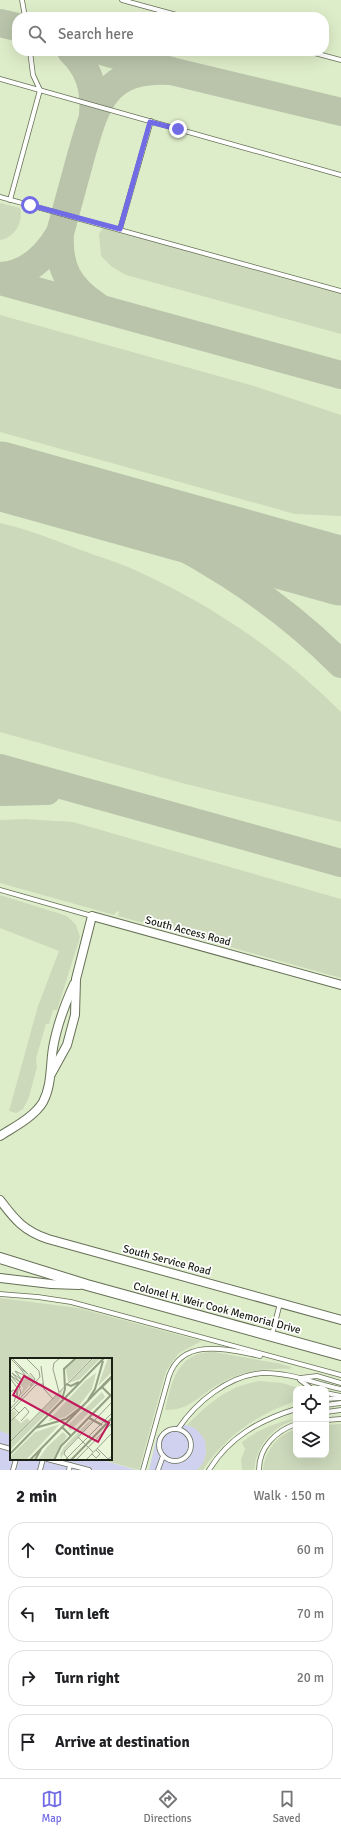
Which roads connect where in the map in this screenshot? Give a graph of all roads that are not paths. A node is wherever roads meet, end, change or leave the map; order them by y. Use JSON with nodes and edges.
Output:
{"nodes":[{"id":1,"x":22,"y":0,"type":"edge"},
{"id":2,"x":122,"y":0,"type":"edge"},
{"id":3,"x":24,"y":12,"type":"edge"},
{"id":4,"x":166,"y":12,"type":"edge"},
{"id":5,"x":31,"y":56,"type":"edge"},
{"id":6,"x":326,"y":56,"type":"edge"},
{"id":7,"x":341,"y":60,"type":"edge"},
{"id":8,"x":0,"y":79,"type":"edge"},
{"id":9,"x":40,"y":90,"type":"junction"},
{"id":10,"x":150,"y":122,"type":"junction"},
{"id":11,"x":341,"y":175,"type":"edge"},
{"id":12,"x":0,"y":197,"type":"edge"},
{"id":13,"x":10,"y":200,"type":"junction"},
{"id":14,"x":120,"y":229,"type":"junction"},
{"id":15,"x":341,"y":291,"type":"edge"},
{"id":16,"x":0,"y":890,"type":"edge"},
{"id":17,"x":92,"y":916,"type":"junction"},
{"id":18,"x":76,"y":979,"type":"junction"},
{"id":19,"x":341,"y":984,"type":"edge"},
{"id":20,"x":51,"y":1074,"type":"junction"},
{"id":21,"x":0,"y":1136,"type":"edge"},
{"id":22,"x":0,"y":1200,"type":"edge"},
{"id":23,"x":0,"y":1258,"type":"edge"},
{"id":24,"x":0,"y":1278,"type":"edge"},
{"id":25,"x":87,"y":1285,"type":"junction"},
{"id":26,"x":0,"y":1294,"type":"edge"},
{"id":27,"x":280,"y":1303,"type":"junction"},
{"id":28,"x":341,"y":1320,"type":"edge"},
{"id":29,"x":272,"y":1336,"type":"junction"},
{"id":30,"x":341,"y":1355,"type":"edge"},
{"id":31,"x":292,"y":1362,"type":"junction"},
{"id":32,"x":341,"y":1375,"type":"edge"},
{"id":33,"x":298,"y":1378,"type":"junction"},
{"id":34,"x":341,"y":1383,"type":"edge"},
{"id":35,"x":308,"y":1386,"type":"edge"},
{"id":36,"x":341,"y":1389,"type":"edge"},
{"id":37,"x":329,"y":1394,"type":"edge"},
{"id":38,"x":341,"y":1397,"type":"edge"},
{"id":39,"x":329,"y":1399,"type":"edge"},
{"id":40,"x":341,"y":1403,"type":"edge"},
{"id":41,"x":329,"y":1405,"type":"edge"},
{"id":42,"x":293,"y":1410,"type":"edge"},
{"id":43,"x":341,"y":1410,"type":"edge"},
{"id":44,"x":329,"y":1412,"type":"edge"},
{"id":45,"x":341,"y":1419,"type":"edge"},
{"id":46,"x":329,"y":1420,"type":"edge"},
{"id":47,"x":293,"y":1425,"type":"edge"},
{"id":48,"x":178,"y":1429,"type":"junction"},
{"id":49,"x":0,"y":1446,"type":"edge"},
{"id":50,"x":10,"y":1449,"type":"edge"},
{"id":51,"x":163,"y":1456,"type":"junction"},
{"id":52,"x":16,"y":1460,"type":"edge"},
{"id":53,"x":43,"y":1460,"type":"edge"},
{"id":54,"x":51,"y":1460,"type":"edge"},
{"id":55,"x":70,"y":1465,"type":"junction"},
{"id":56,"x":14,"y":1470,"type":"edge"},
{"id":57,"x":40,"y":1470,"type":"edge"},
{"id":58,"x":69,"y":1470,"type":"edge"},
{"id":59,"x":89,"y":1470,"type":"edge"},
{"id":60,"x":144,"y":1470,"type":"edge"},
{"id":61,"x":158,"y":1470,"type":"edge"},
{"id":62,"x":209,"y":1470,"type":"edge"},
{"id":63,"x":259,"y":1470,"type":"edge"}],
"edges":[{"from":1,"to":3,"type":"lane"},
{"from":2,"to":4,"type":"lane"},
{"from":5,"to":9,"type":"lane"},
{"from":6,"to":7,"type":"lane"},
{"from":8,"to":9,"type":"lane"},
{"from":9,"to":10,"type":"lane"},
{"from":9,"to":13,"type":"lane"},
{"from":10,"to":11,"type":"lane"},
{"from":10,"to":14,"type":"lane"},
{"from":12,"to":13,"type":"lane"},
{"from":13,"to":14,"type":"lane"},
{"from":14,"to":15,"type":"lane"},
{"from":16,"to":17,"type":"lane"},
{"from":17,"to":18,"type":"street"},
{"from":17,"to":19,"type":"street","name":"South Access Road"},
{"from":18,"to":20,"type":"street"},
{"from":18,"to":20,"type":"street"},
{"from":20,"to":21,"type":"street"},
{"from":22,"to":27,"type":"street","name":"South Service Road"},
{"from":23,"to":25,"type":"street","name":"Colonel H. Weir Cook Memorial Drive"},
{"from":24,"to":25,"type":"street"},
{"from":25,"to":29,"type":"street","name":"Colonel H. Weir Cook Memorial Drive"},
{"from":26,"to":31,"type":"lane"},
{"from":27,"to":28,"type":"street","name":"South Service Road"},
{"from":27,"to":29,"type":"lane"},
{"from":29,"to":30,"type":"street","name":"Colonel H. Weir Cook Memorial Drive"},
{"from":31,"to":32,"type":"lane"},
{"from":31,"to":60,"type":"lane"},
{"from":33,"to":34,"type":"lane"},
{"from":33,"to":35,"type":"lane"},
{"from":33,"to":36,"type":"lane"},
{"from":33,"to":48,"type":"lane"},
{"from":37,"to":38,"type":"lane"},
{"from":38,"to":39,"type":"lane"},
{"from":40,"to":41,"type":"lane"},
{"from":42,"to":62,"type":"lane"},
{"from":43,"to":44,"type":"lane"},
{"from":45,"to":46,"type":"lane"},
{"from":47,"to":63,"type":"lane"},
{"from":48,"to":51,"type":"lane"},
{"from":48,"to":51,"type":"lane"},
{"from":49,"to":50,"type":"lane"},
{"from":51,"to":61,"type":"lane"},
{"from":52,"to":56,"type":"lane"},
{"from":53,"to":57,"type":"lane"},
{"from":54,"to":55,"type":"lane"},
{"from":55,"to":58,"type":"lane"},
{"from":55,"to":59,"type":"lane"}]}
